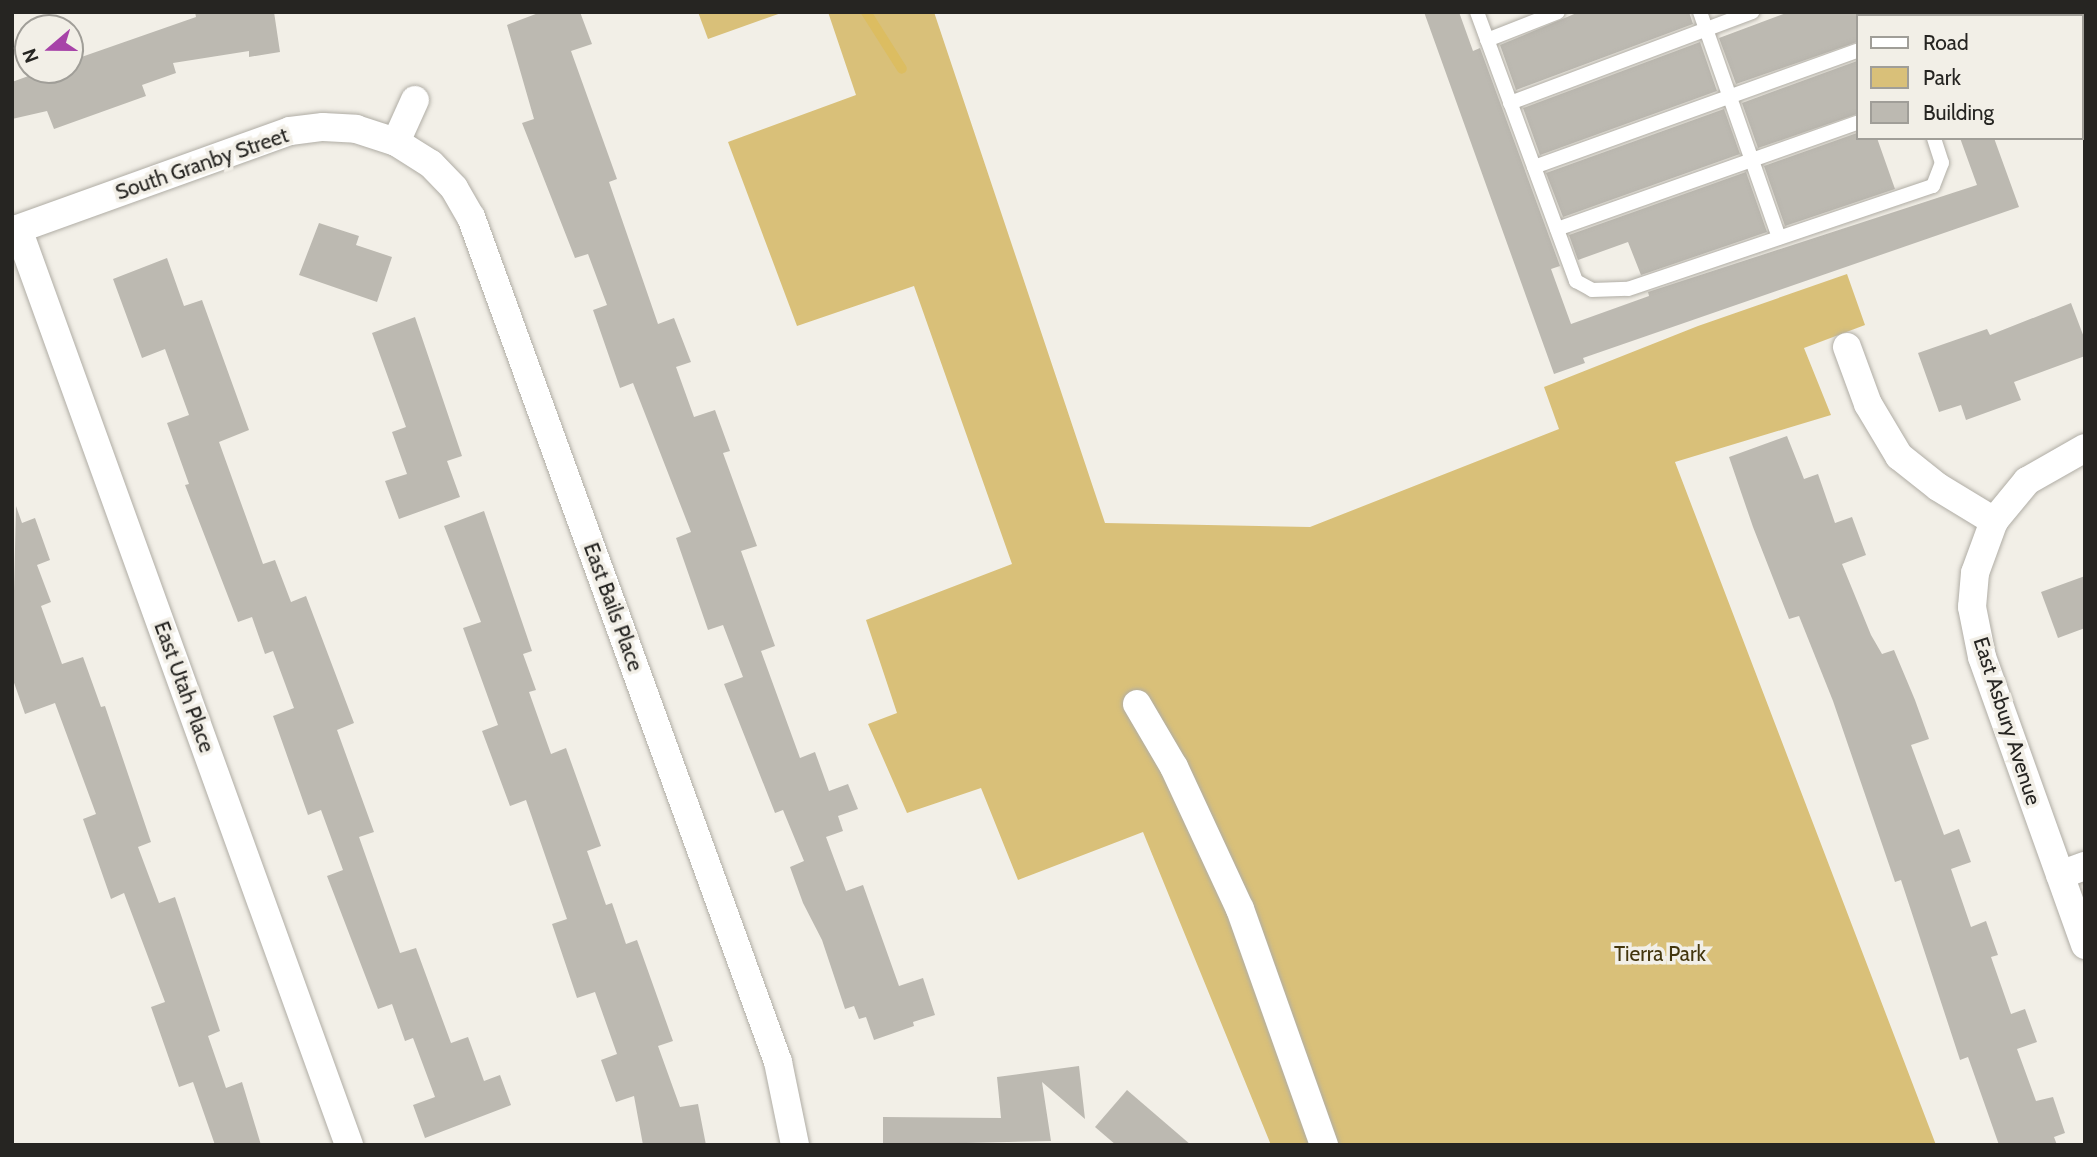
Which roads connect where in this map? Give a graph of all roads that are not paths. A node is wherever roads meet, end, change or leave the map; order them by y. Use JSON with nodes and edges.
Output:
{"nodes":[{"id":1,"x":1477,"y":12,"type":"edge"},
{"id":2,"x":1558,"y":12,"type":"edge"},
{"id":3,"x":1700,"y":12,"type":"edge"},
{"id":4,"x":1752,"y":12,"type":"edge"},
{"id":5,"x":1706,"y":29,"type":"junction"},
{"id":6,"x":1487,"y":40,"type":"junction"},
{"id":7,"x":1856,"y":51,"type":"edge"},
{"id":8,"x":1730,"y":97,"type":"junction"},
{"id":9,"x":415,"y":100,"type":"dead end"},
{"id":10,"x":1510,"y":103,"type":"junction"},
{"id":11,"x":1856,"y":123,"type":"edge"},
{"id":12,"x":1935,"y":140,"type":"edge"},
{"id":13,"x":396,"y":142,"type":"junction"},
{"id":14,"x":1753,"y":162,"type":"junction"},
{"id":15,"x":1534,"y":167,"type":"junction"},
{"id":16,"x":1557,"y":229,"type":"junction"},
{"id":17,"x":15,"y":230,"type":"edge"},
{"id":18,"x":1779,"y":238,"type":"junction"},
{"id":19,"x":1847,"y":347,"type":"dead end"},
{"id":20,"x":2085,"y":448,"type":"edge"},
{"id":21,"x":1994,"y":521,"type":"junction"},
{"id":22,"x":1137,"y":704,"type":"dead end"},
{"id":23,"x":2072,"y":871,"type":"edge"},
{"id":24,"x":2085,"y":945,"type":"edge"},
{"id":25,"x":349,"y":1145,"type":"edge"},
{"id":26,"x":795,"y":1145,"type":"edge"},
{"id":27,"x":1324,"y":1145,"type":"edge"}],
"edges":[{"from":1,"to":6,"type":"lane"},
{"from":2,"to":6,"type":"lane"},
{"from":3,"to":5,"type":"lane"},
{"from":4,"to":5,"type":"lane"},
{"from":5,"to":8,"type":"lane"},
{"from":5,"to":10,"type":"lane"},
{"from":6,"to":10,"type":"lane"},
{"from":7,"to":8,"type":"lane"},
{"from":8,"to":14,"type":"lane"},
{"from":8,"to":15,"type":"lane"},
{"from":9,"to":13,"type":"street"},
{"from":10,"to":15,"type":"lane"},
{"from":11,"to":14,"type":"lane"},
{"from":12,"to":18,"type":"lane"},
{"from":13,"to":17,"type":"street","name":"South Granby Street"},
{"from":13,"to":26,"type":"street","name":"East Bails Place"},
{"from":14,"to":16,"type":"lane"},
{"from":14,"to":18,"type":"lane"},
{"from":15,"to":16,"type":"lane"},
{"from":16,"to":18,"type":"lane"},
{"from":17,"to":25,"type":"street","name":"East Utah Place"},
{"from":19,"to":21,"type":"street"},
{"from":20,"to":21,"type":"street","name":"East Asbury Avenue"},
{"from":21,"to":23,"type":"street","name":"East Asbury Avenue"},
{"from":22,"to":27,"type":"street"},
{"from":23,"to":24,"type":"street","name":"East Asbury Avenue"}]}
